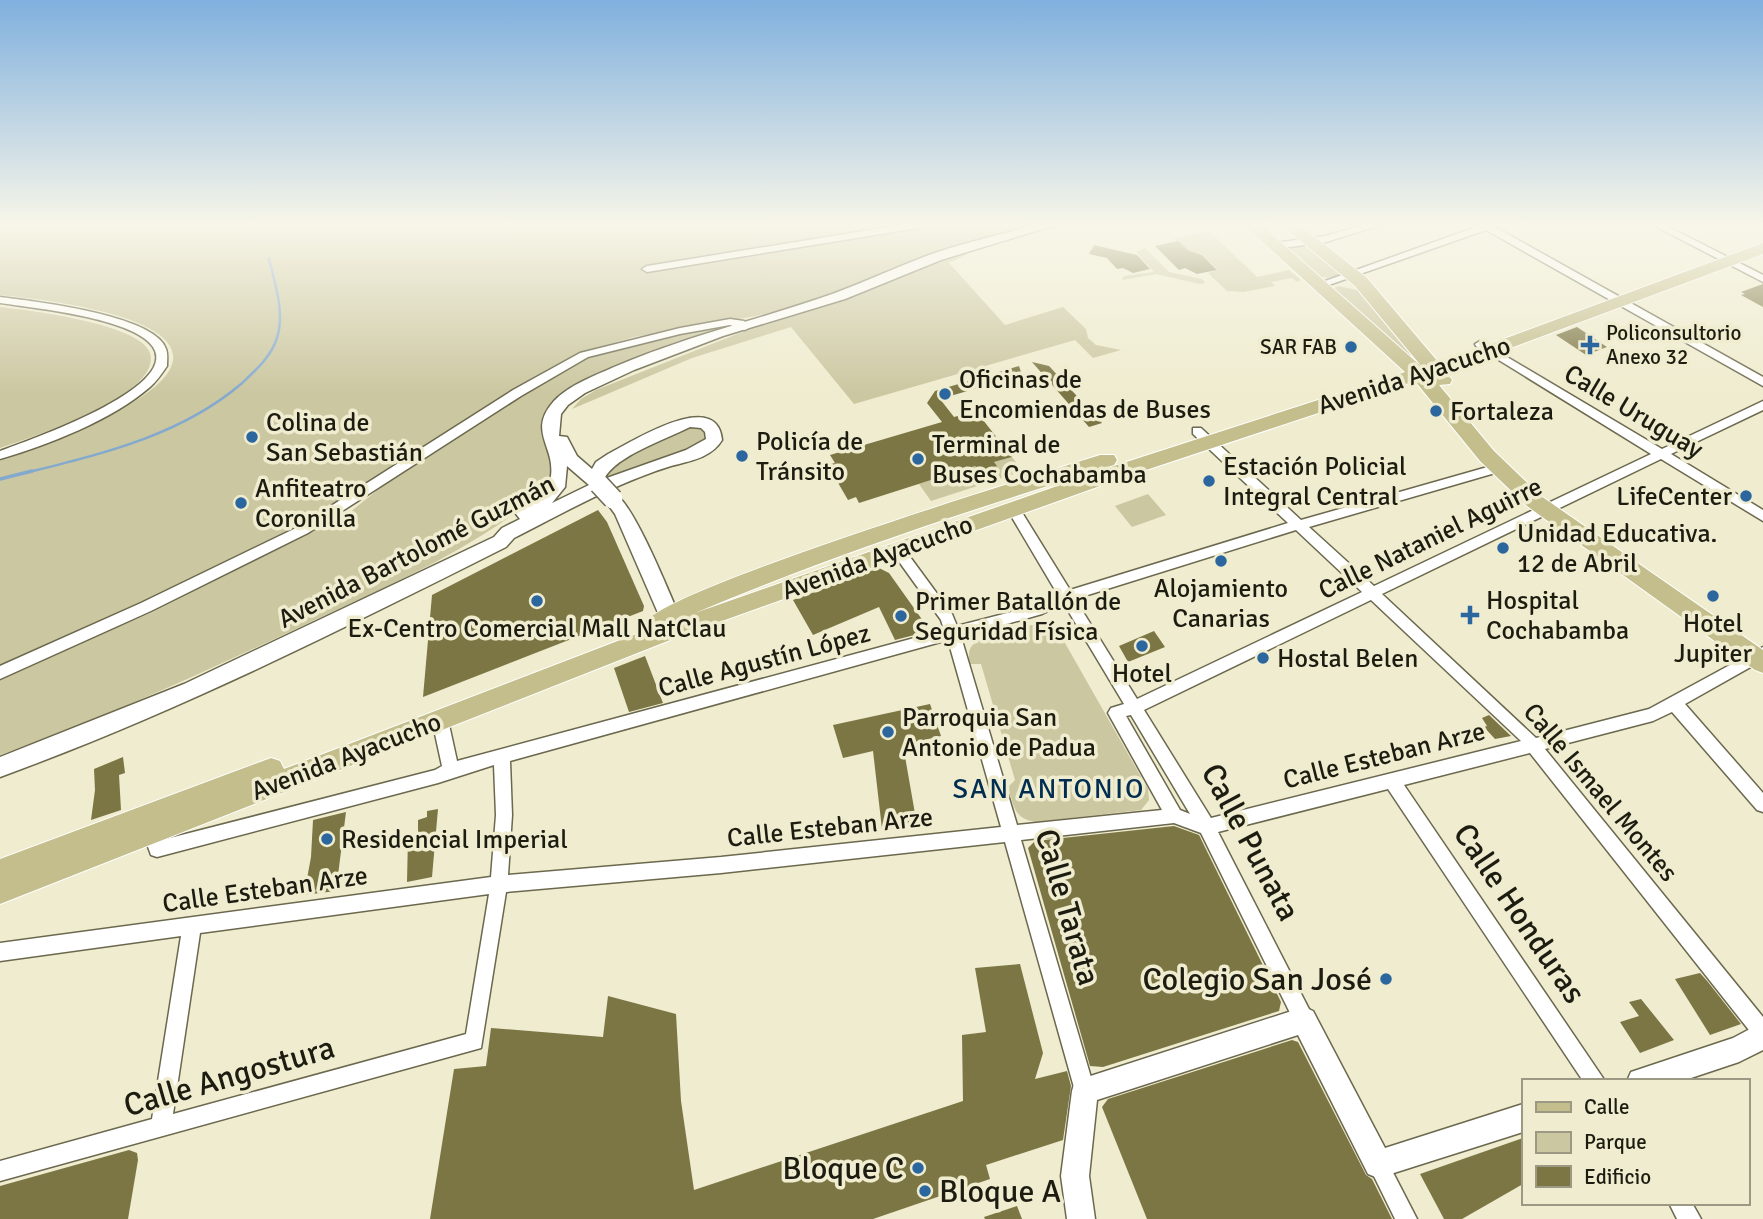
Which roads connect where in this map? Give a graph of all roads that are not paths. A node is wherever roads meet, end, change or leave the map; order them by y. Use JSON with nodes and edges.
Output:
{"nodes":[{"id":1,"x":880,"y":280,"type":"edge"},
{"id":2,"x":1313,"y":280,"type":"edge"},
{"id":3,"x":1336,"y":280,"type":"edge"},
{"id":4,"x":1357,"y":280,"type":"edge"},
{"id":5,"x":1580,"y":280,"type":"edge"},
{"id":6,"x":1663,"y":280,"type":"edge"},
{"id":7,"x":1319,"y":285,"type":"junction"},
{"id":8,"x":1612,"y":299,"type":"junction"},
{"id":9,"x":0,"y":300,"type":"edge"},
{"id":10,"x":738,"y":329,"type":"junction"},
{"id":11,"x":1487,"y":347,"type":"junction"},
{"id":12,"x":1422,"y":368,"type":"junction"},
{"id":13,"x":1763,"y":382,"type":"edge"},
{"id":14,"x":1763,"y":405,"type":"edge"},
{"id":15,"x":1203,"y":436,"type":"junction"},
{"id":16,"x":1662,"y":454,"type":"junction"},
{"id":17,"x":0,"y":455,"type":"edge"},
{"id":18,"x":1498,"y":468,"type":"junction"},
{"id":19,"x":597,"y":482,"type":"junction"},
{"id":20,"x":1551,"y":507,"type":"junction"},
{"id":21,"x":1013,"y":509,"type":"junction"},
{"id":22,"x":1763,"y":516,"type":"edge"},
{"id":23,"x":1298,"y":525,"type":"junction"},
{"id":24,"x":500,"y":542,"type":"joint"},
{"id":25,"x":897,"y":549,"type":"junction"},
{"id":26,"x":480,"y":552,"type":"junction"},
{"id":27,"x":1372,"y":594,"type":"junction"},
{"id":28,"x":1068,"y":596,"type":"junction"},
{"id":29,"x":673,"y":624,"type":"junction"},
{"id":30,"x":953,"y":634,"type":"junction"},
{"id":31,"x":1761,"y":655,"type":"edge"},
{"id":32,"x":0,"y":673,"type":"edge"},
{"id":33,"x":1676,"y":705,"type":"junction"},
{"id":34,"x":1136,"y":707,"type":"junction"},
{"id":35,"x":1116,"y":713,"type":"joint"},
{"id":36,"x":440,"y":720,"type":"junction"},
{"id":37,"x":1533,"y":745,"type":"junction"},
{"id":38,"x":502,"y":757,"type":"junction"},
{"id":39,"x":0,"y":767,"type":"edge"},
{"id":40,"x":451,"y":770,"type":"junction"},
{"id":41,"x":1392,"y":781,"type":"junction"},
{"id":42,"x":1763,"y":805,"type":"edge"},
{"id":43,"x":1174,"y":816,"type":"junction"},
{"id":44,"x":1206,"y":827,"type":"junction"},
{"id":45,"x":150,"y":832,"type":"junction"},
{"id":46,"x":1011,"y":835,"type":"junction"},
{"id":47,"x":0,"y":872,"type":"edge"},
{"id":48,"x":499,"y":884,"type":"junction"},
{"id":49,"x":0,"y":891,"type":"edge"},
{"id":50,"x":192,"y":925,"type":"junction"},
{"id":51,"x":0,"y":952,"type":"edge"},
{"id":52,"x":1304,"y":1020,"type":"junction"},
{"id":53,"x":1763,"y":1034,"type":"edge"},
{"id":54,"x":1594,"y":1079,"type":"edge"},
{"id":55,"x":1646,"y":1079,"type":"edge"},
{"id":56,"x":1085,"y":1091,"type":"junction"},
{"id":57,"x":1522,"y":1118,"type":"edge"},
{"id":58,"x":161,"y":1128,"type":"junction"},
{"id":59,"x":1378,"y":1164,"type":"junction"},
{"id":60,"x":0,"y":1171,"type":"edge"},
{"id":61,"x":1081,"y":1219,"type":"edge"},
{"id":62,"x":1406,"y":1219,"type":"edge"}],
"edges":[{"from":1,"to":10,"type":"street"},
{"from":2,"to":7,"type":"main road"},
{"from":3,"to":7,"type":"street"},
{"from":4,"to":12,"type":"main road"},
{"from":5,"to":8,"type":"street"},
{"from":6,"to":8,"type":"main road","name":"Avenida Ayacucho"},
{"from":7,"to":12,"type":"main road"},
{"from":8,"to":11,"type":"main road","name":"Avenida Ayacucho"},
{"from":8,"to":13,"type":"street"},
{"from":9,"to":17,"type":"street"},
{"from":10,"to":19,"type":"street"},
{"from":10,"to":26,"type":"street"},
{"from":10,"to":32,"type":"street"},
{"from":11,"to":12,"type":"main road","name":"Avenida Ayacucho"},
{"from":11,"to":16,"type":"street","name":"Calle Uruguay"},
{"from":12,"to":15,"type":"main road","name":"Avenida Ayacucho"},
{"from":12,"to":18,"type":"main road"},
{"from":12,"to":20,"type":"main road"},
{"from":14,"to":16,"type":"street","name":"Calle Nataniel Aguirre"},
{"from":15,"to":21,"type":"main road","name":"Avenida Ayacucho"},
{"from":15,"to":23,"type":"street","name":"Calle Ismael Montes"},
{"from":15,"to":29,"type":"main road","name":"Avenida Ayacucho"},
{"from":16,"to":20,"type":"street","name":"Calle Nataniel Aguirre"},
{"from":16,"to":22,"type":"street","name":"Calle Uruguay"},
{"from":18,"to":20,"type":"main road"},
{"from":18,"to":23,"type":"street","name":"Calle Agustín López"},
{"from":19,"to":24,"type":"street","name":"Avenida Bartolomé Guzmán"},
{"from":19,"to":29,"type":"street","bridge":true},
{"from":20,"to":27,"type":"street","name":"Calle Nataniel Aguirre"},
{"from":20,"to":31,"type":"main road"},
{"from":21,"to":25,"type":"main road","name":"Avenida Ayacucho"},
{"from":21,"to":28,"type":"street","name":"Calle Punata"},
{"from":23,"to":27,"type":"street","name":"Calle Ismael Montes"},
{"from":23,"to":28,"type":"street","name":"Calle Agustín López"},
{"from":24,"to":26,"type":"street","name":"Avenida Bartolomé Guzmán"},
{"from":25,"to":29,"type":"main road","name":"Avenida Ayacucho"},
{"from":25,"to":30,"type":"street","name":"Calle Tarata"},
{"from":26,"to":39,"type":"street","name":"Avenida Bartolomé Guzmán"},
{"from":27,"to":34,"type":"street","name":"Calle Nataniel Aguirre"},
{"from":27,"to":37,"type":"street","name":"Calle Ismael Montes"},
{"from":28,"to":30,"type":"street","name":"Calle Agustín López"},
{"from":28,"to":34,"type":"street","name":"Calle Punata"},
{"from":29,"to":36,"type":"main road","name":"Avenida Ayacucho"},
{"from":29,"to":47,"type":"main road","name":"Avenida Ayacucho"},
{"from":30,"to":38,"type":"street","name":"Calle Agustín López"},
{"from":30,"to":46,"type":"street","name":"Calle Tarata"},
{"from":31,"to":33,"type":"street","name":"Calle Esteban Arze"},
{"from":33,"to":37,"type":"street","name":"Calle Esteban Arze"},
{"from":33,"to":42,"type":"street"},
{"from":34,"to":35,"type":"street","name":"Calle Nataniel Aguirre"},
{"from":34,"to":44,"type":"street","name":"Calle Punata"},
{"from":35,"to":43,"type":"street","name":"Calle Punata"},
{"from":36,"to":40,"type":"street"},
{"from":36,"to":45,"type":"main road","name":"Avenida Ayacucho"},
{"from":37,"to":41,"type":"street","name":"Calle Esteban Arze"},
{"from":37,"to":53,"type":"street","name":"Calle Ismael Montes"},
{"from":38,"to":40,"type":"street","name":"Calle Agustín López"},
{"from":38,"to":48,"type":"street"},
{"from":40,"to":45,"type":"street","name":"Calle Agustín López"},
{"from":41,"to":44,"type":"street","name":"Calle Esteban Arze"},
{"from":41,"to":54,"type":"street","name":"Calle Honduras"},
{"from":43,"to":44,"type":"street","name":"Calle Esteban Arze"},
{"from":43,"to":46,"type":"street","name":"Calle Esteban Arze"},
{"from":44,"to":52,"type":"street","name":"Calle Punata"},
{"from":45,"to":49,"type":"main road","name":"Avenida Ayacucho"},
{"from":46,"to":48,"type":"street","name":"Calle Esteban Arze"},
{"from":46,"to":56,"type":"street","name":"Calle Tarata"},
{"from":48,"to":50,"type":"street","name":"Calle Esteban Arze"},
{"from":48,"to":58,"type":"street","name":"Calle Angostura"},
{"from":50,"to":51,"type":"street","name":"Calle Esteban Arze"},
{"from":50,"to":58,"type":"street"},
{"from":52,"to":56,"type":"street"},
{"from":52,"to":59,"type":"street","name":"Calle Punata"},
{"from":53,"to":55,"type":"street"},
{"from":56,"to":61,"type":"street","name":"Calle Tarata"},
{"from":57,"to":59,"type":"street"},
{"from":58,"to":60,"type":"street","name":"Calle Angostura"},
{"from":59,"to":62,"type":"street","name":"Calle Punata"}]}
